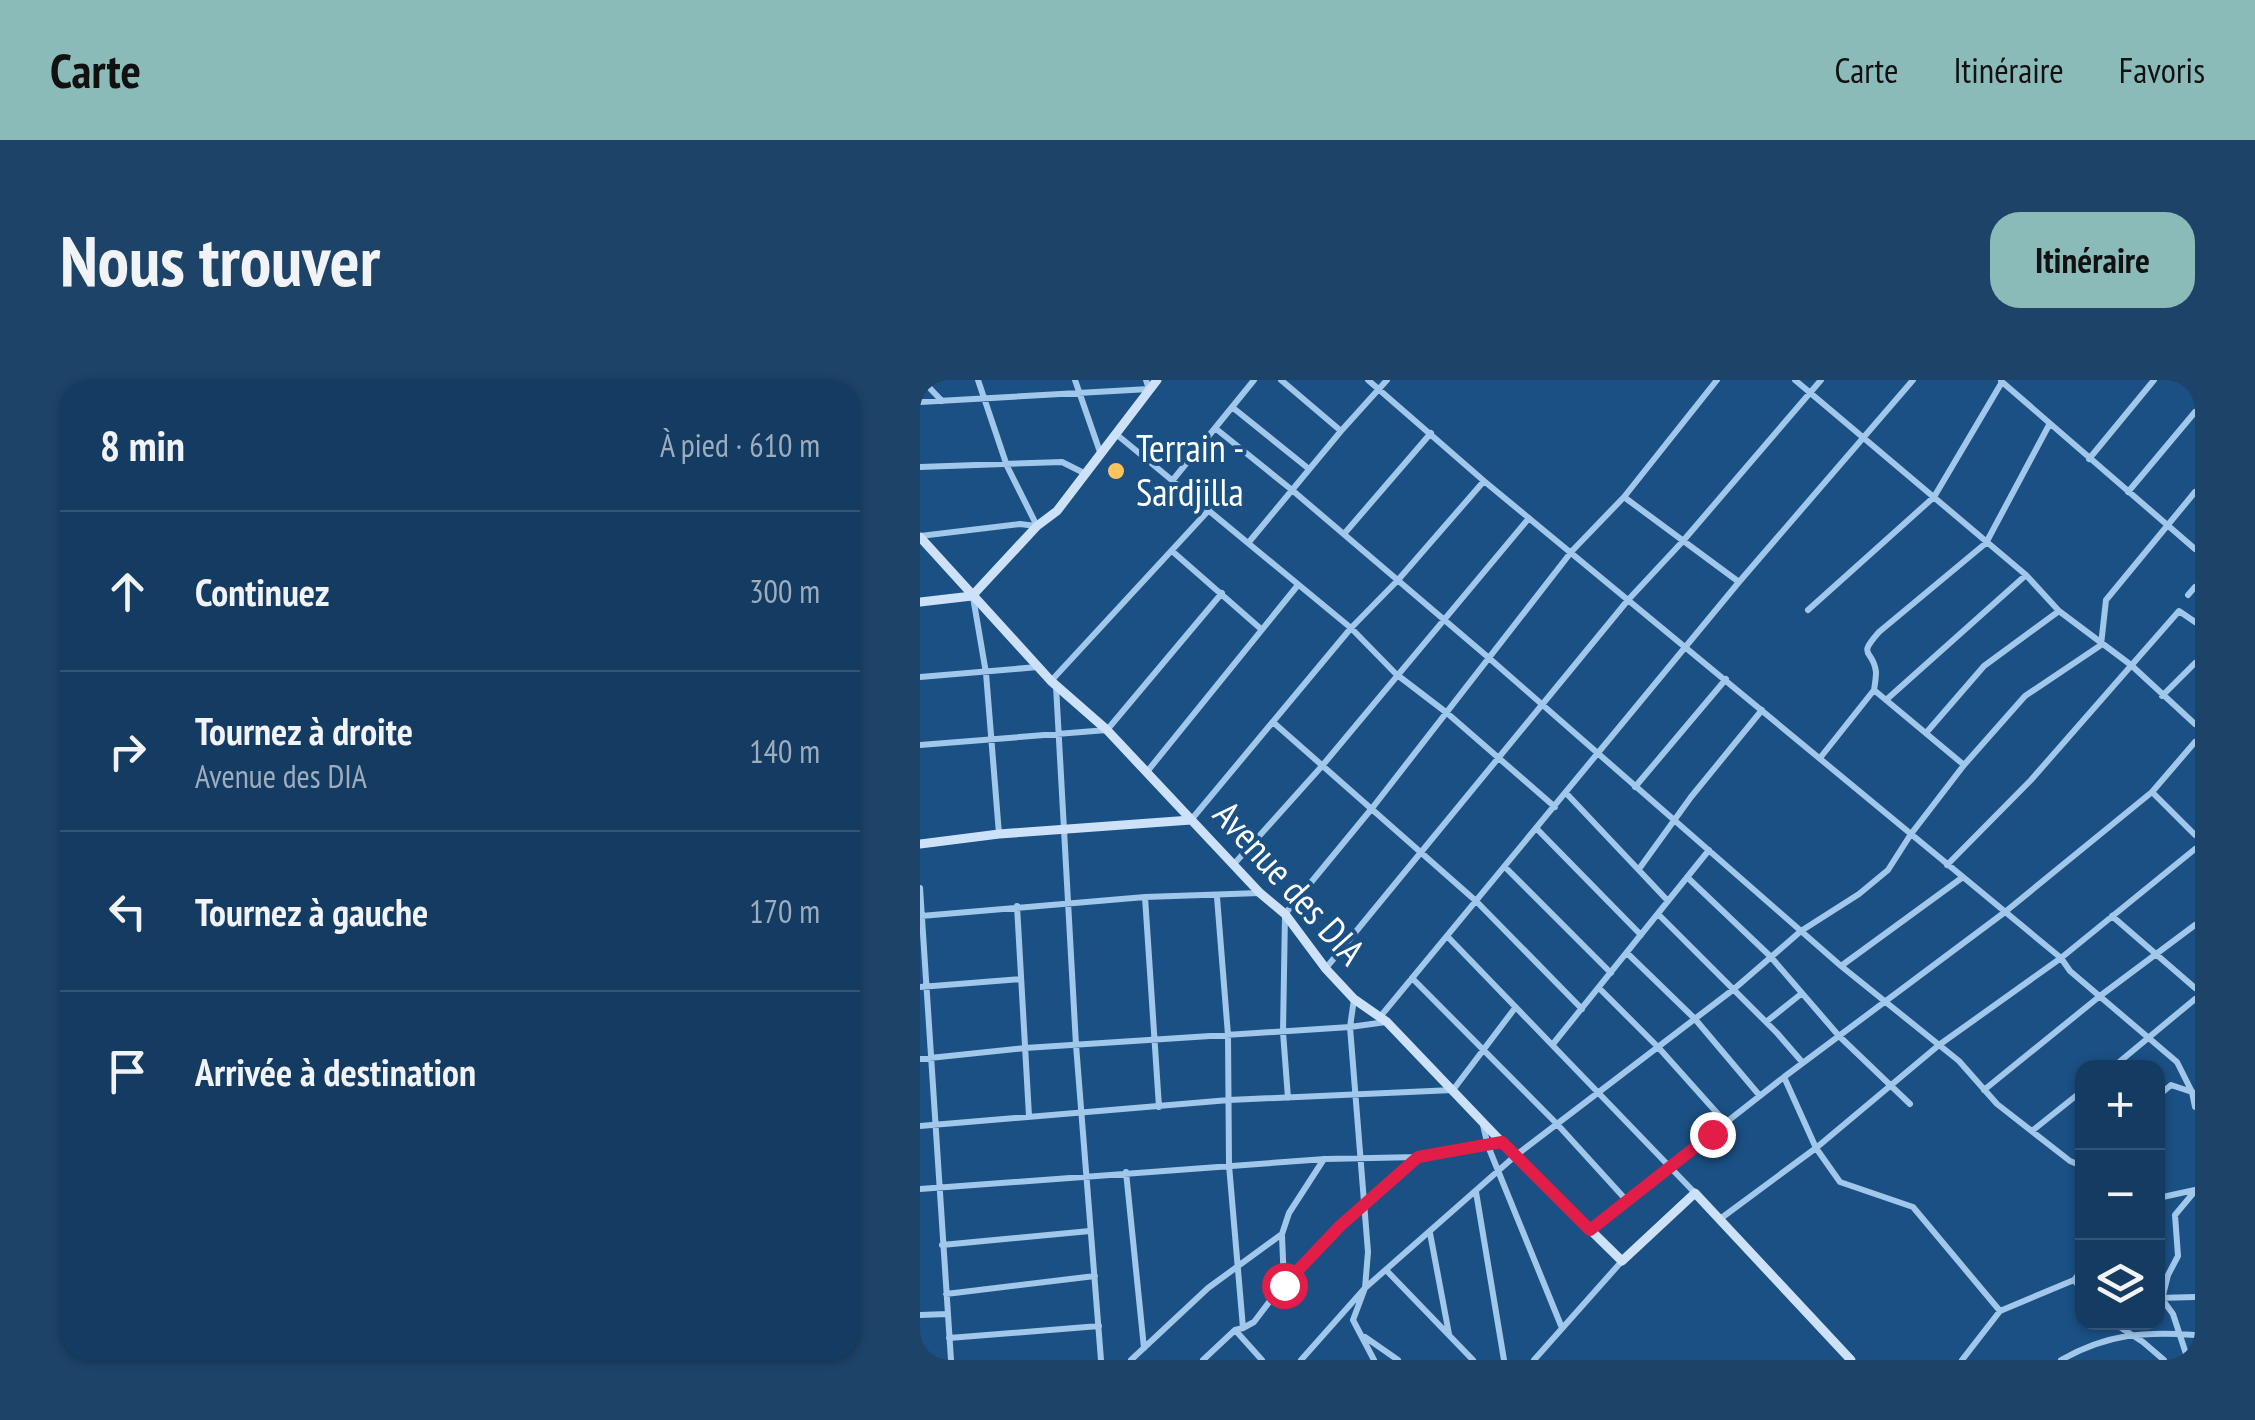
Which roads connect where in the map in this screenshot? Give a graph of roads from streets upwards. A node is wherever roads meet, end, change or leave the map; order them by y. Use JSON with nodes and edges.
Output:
{"nodes":[{"id":1,"x":922,"y":380,"type":"edge"},
{"id":2,"x":978,"y":380,"type":"edge"},
{"id":3,"x":1075,"y":380,"type":"edge"},
{"id":4,"x":1254,"y":380,"type":"edge"},
{"id":5,"x":1281,"y":380,"type":"edge"},
{"id":6,"x":1368,"y":380,"type":"edge"},
{"id":7,"x":1388,"y":380,"type":"edge"},
{"id":8,"x":1716,"y":380,"type":"edge"},
{"id":9,"x":1795,"y":380,"type":"edge"},
{"id":10,"x":1821,"y":380,"type":"edge"},
{"id":11,"x":1913,"y":380,"type":"edge"},
{"id":12,"x":2154,"y":380,"type":"edge"},
{"id":13,"x":2001,"y":381,"type":"edge"},
{"id":14,"x":1151,"y":383,"type":"edge"},
{"id":15,"x":1381,"y":390,"type":"junction"},
{"id":16,"x":1080,"y":393,"type":"junction"},
{"id":17,"x":1810,"y":394,"type":"junction"},
{"id":18,"x":986,"y":400,"type":"junction"},
{"id":19,"x":942,"y":401,"type":"junction"},
{"id":20,"x":920,"y":402,"type":"edge"},
{"id":21,"x":1232,"y":407,"type":"junction"},
{"id":22,"x":2195,"y":412,"type":"edge"},
{"id":23,"x":2049,"y":426,"type":"junction"},
{"id":24,"x":1215,"y":428,"type":"junction"},
{"id":25,"x":1340,"y":430,"type":"junction"},
{"id":26,"x":1432,"y":433,"type":"junction"},
{"id":27,"x":1116,"y":434,"type":"junction"},
{"id":28,"x":1865,"y":436,"type":"junction"},
{"id":29,"x":1100,"y":452,"type":"junction"},
{"id":30,"x":2089,"y":459,"type":"junction"},
{"id":31,"x":1007,"y":466,"type":"junction"},
{"id":32,"x":920,"y":467,"type":"edge"},
{"id":33,"x":1309,"y":470,"type":"junction"},
{"id":34,"x":1084,"y":473,"type":"junction"},
{"id":35,"x":1484,"y":480,"type":"junction"},
{"id":36,"x":1172,"y":481,"type":"junction"},
{"id":37,"x":1292,"y":490,"type":"junction"},
{"id":38,"x":2128,"y":492,"type":"junction"},
{"id":39,"x":2195,"y":492,"type":"edge"},
{"id":40,"x":1624,"y":497,"type":"junction"},
{"id":41,"x":1934,"y":497,"type":"junction"},
{"id":42,"x":1209,"y":510,"type":"junction"},
{"id":43,"x":1529,"y":518,"type":"junction"},
{"id":44,"x":1037,"y":526,"type":"junction"},
{"id":45,"x":2167,"y":526,"type":"junction"},
{"id":46,"x":1343,"y":534,"type":"junction"},
{"id":47,"x":920,"y":536,"type":"edge"},
{"id":48,"x":1684,"y":541,"type":"junction"},
{"id":49,"x":1250,"y":542,"type":"junction"},
{"id":50,"x":1986,"y":543,"type":"junction"},
{"id":51,"x":2195,"y":549,"type":"edge"},
{"id":52,"x":1172,"y":551,"type":"junction"},
{"id":53,"x":1572,"y":552,"type":"junction"},
{"id":54,"x":2026,"y":575,"type":"junction"},
{"id":55,"x":1398,"y":580,"type":"junction"},
{"id":56,"x":1739,"y":582,"type":"junction"},
{"id":57,"x":1298,"y":584,"type":"junction"},
{"id":58,"x":2195,"y":587,"type":"edge"},
{"id":59,"x":1222,"y":592,"type":"junction"},
{"id":60,"x":972,"y":596,"type":"junction"},
{"id":61,"x":2188,"y":596,"type":"dead end"},
{"id":62,"x":1628,"y":600,"type":"junction"},
{"id":63,"x":920,"y":602,"type":"edge"},
{"id":64,"x":1808,"y":610,"type":"dead end"},
{"id":65,"x":2059,"y":611,"type":"junction"},
{"id":66,"x":1445,"y":620,"type":"junction"},
{"id":67,"x":2195,"y":622,"type":"edge"},
{"id":68,"x":1351,"y":628,"type":"junction"},
{"id":69,"x":1262,"y":629,"type":"junction"},
{"id":70,"x":2101,"y":645,"type":"junction"},
{"id":71,"x":1686,"y":647,"type":"junction"},
{"id":72,"x":1489,"y":658,"type":"junction"},
{"id":73,"x":2131,"y":664,"type":"junction"},
{"id":74,"x":2195,"y":664,"type":"edge"},
{"id":75,"x":1038,"y":668,"type":"junction"},
{"id":76,"x":986,"y":673,"type":"junction"},
{"id":77,"x":1396,"y":674,"type":"junction"},
{"id":78,"x":920,"y":678,"type":"edge"},
{"id":79,"x":1726,"y":679,"type":"junction"},
{"id":80,"x":1054,"y":684,"type":"junction"},
{"id":81,"x":1874,"y":690,"type":"junction"},
{"id":82,"x":2162,"y":696,"type":"junction"},
{"id":83,"x":1886,"y":700,"type":"junction"},
{"id":84,"x":1542,"y":708,"type":"junction"},
{"id":85,"x":1762,"y":710,"type":"junction"},
{"id":86,"x":1447,"y":713,"type":"junction"},
{"id":87,"x":1274,"y":723,"type":"junction"},
{"id":88,"x":2195,"y":724,"type":"edge"},
{"id":89,"x":1107,"y":730,"type":"junction"},
{"id":90,"x":1926,"y":733,"type":"junction"},
{"id":91,"x":1058,"y":735,"type":"junction"},
{"id":92,"x":991,"y":740,"type":"junction"},
{"id":93,"x":2195,"y":742,"type":"edge"},
{"id":94,"x":920,"y":745,"type":"edge"},
{"id":95,"x":1596,"y":755,"type":"junction"},
{"id":96,"x":1820,"y":758,"type":"junction"},
{"id":97,"x":1500,"y":760,"type":"junction"},
{"id":98,"x":1964,"y":765,"type":"junction"},
{"id":99,"x":1322,"y":766,"type":"junction"},
{"id":100,"x":1146,"y":773,"type":"junction"},
{"id":101,"x":1635,"y":788,"type":"junction"},
{"id":102,"x":2152,"y":792,"type":"junction"},
{"id":103,"x":1566,"y":794,"type":"junction"},
{"id":104,"x":1555,"y":806,"type":"junction"},
{"id":105,"x":1373,"y":808,"type":"junction"},
{"id":106,"x":1191,"y":820,"type":"junction"},
{"id":107,"x":1673,"y":820,"type":"junction"},
{"id":108,"x":1537,"y":828,"type":"junction"},
{"id":109,"x":1066,"y":830,"type":"junction"},
{"id":110,"x":999,"y":834,"type":"junction"},
{"id":111,"x":1911,"y":834,"type":"junction"},
{"id":112,"x":2195,"y":835,"type":"edge"},
{"id":113,"x":920,"y":844,"type":"edge"},
{"id":114,"x":2195,"y":848,"type":"edge"},
{"id":115,"x":1709,"y":850,"type":"junction"},
{"id":116,"x":1422,"y":853,"type":"junction"},
{"id":117,"x":1234,"y":864,"type":"junction"},
{"id":118,"x":1946,"y":865,"type":"junction"},
{"id":119,"x":1505,"y":867,"type":"junction"},
{"id":120,"x":1639,"y":869,"type":"junction"},
{"id":121,"x":1687,"y":877,"type":"junction"},
{"id":122,"x":1963,"y":878,"type":"junction"},
{"id":123,"x":920,"y":888,"type":"edge"},
{"id":124,"x":1260,"y":893,"type":"junction"},
{"id":125,"x":1145,"y":897,"type":"junction"},
{"id":126,"x":1217,"y":897,"type":"junction"},
{"id":127,"x":1476,"y":901,"type":"junction"},
{"id":128,"x":1668,"y":901,"type":"junction"},
{"id":129,"x":1070,"y":904,"type":"junction"},
{"id":130,"x":1017,"y":906,"type":"junction"},
{"id":131,"x":2004,"y":912,"type":"junction"},
{"id":132,"x":1284,"y":914,"type":"junction"},
{"id":133,"x":1658,"y":914,"type":"junction"},
{"id":134,"x":921,"y":916,"type":"edge"},
{"id":135,"x":2112,"y":916,"type":"junction"},
{"id":136,"x":2195,"y":925,"type":"edge"},
{"id":137,"x":1801,"y":931,"type":"junction"},
{"id":138,"x":1642,"y":934,"type":"junction"},
{"id":139,"x":1447,"y":936,"type":"junction"},
{"id":140,"x":1627,"y":952,"type":"junction"},
{"id":141,"x":2156,"y":954,"type":"junction"},
{"id":142,"x":1770,"y":956,"type":"junction"},
{"id":143,"x":2061,"y":958,"type":"junction"},
{"id":144,"x":1841,"y":966,"type":"junction"},
{"id":145,"x":1326,"y":969,"type":"junction"},
{"id":146,"x":1611,"y":972,"type":"junction"},
{"id":147,"x":1412,"y":978,"type":"junction"},
{"id":148,"x":1021,"y":979,"type":"junction"},
{"id":149,"x":924,"y":987,"type":"edge"},
{"id":150,"x":1599,"y":988,"type":"junction"},
{"id":151,"x":2195,"y":988,"type":"edge"},
{"id":152,"x":1734,"y":989,"type":"junction"},
{"id":153,"x":1801,"y":994,"type":"junction"},
{"id":154,"x":2100,"y":996,"type":"junction"},
{"id":155,"x":1354,"y":998,"type":"junction"},
{"id":156,"x":2195,"y":998,"type":"edge"},
{"id":157,"x":1885,"y":1003,"type":"junction"},
{"id":158,"x":1515,"y":1008,"type":"junction"},
{"id":159,"x":1582,"y":1009,"type":"junction"},
{"id":160,"x":1695,"y":1019,"type":"junction"},
{"id":161,"x":1384,"y":1020,"type":"junction"},
{"id":162,"x":1766,"y":1022,"type":"junction"},
{"id":163,"x":1350,"y":1027,"type":"junction"},
{"id":164,"x":1283,"y":1032,"type":"junction"},
{"id":165,"x":1228,"y":1036,"type":"junction"},
{"id":166,"x":1840,"y":1036,"type":"junction"},
{"id":167,"x":2150,"y":1039,"type":"junction"},
{"id":168,"x":1155,"y":1040,"type":"junction"},
{"id":169,"x":1552,"y":1044,"type":"junction"},
{"id":170,"x":1940,"y":1044,"type":"junction"},
{"id":171,"x":1076,"y":1045,"type":"junction"},
{"id":172,"x":1658,"y":1047,"type":"junction"},
{"id":173,"x":1024,"y":1048,"type":"junction"},
{"id":174,"x":1484,"y":1050,"type":"junction"},
{"id":175,"x":920,"y":1059,"type":"edge"},
{"id":176,"x":930,"y":1059,"type":"junction"},
{"id":177,"x":2122,"y":1060,"type":"edge"},
{"id":178,"x":1803,"y":1064,"type":"junction"},
{"id":179,"x":1784,"y":1077,"type":"junction"},
{"id":180,"x":1891,"y":1086,"type":"junction"},
{"id":181,"x":1452,"y":1090,"type":"junction"},
{"id":182,"x":1984,"y":1090,"type":"junction"},
{"id":183,"x":2165,"y":1090,"type":"edge"},
{"id":184,"x":1598,"y":1092,"type":"junction"},
{"id":185,"x":2194,"y":1092,"type":"edge"},
{"id":186,"x":1354,"y":1094,"type":"junction"},
{"id":187,"x":1760,"y":1096,"type":"junction"},
{"id":188,"x":2075,"y":1096,"type":"edge"},
{"id":189,"x":1288,"y":1098,"type":"junction"},
{"id":190,"x":1229,"y":1100,"type":"junction"},
{"id":191,"x":1910,"y":1104,"type":"dead end"},
{"id":192,"x":1159,"y":1107,"type":"junction"},
{"id":193,"x":2195,"y":1107,"type":"edge"},
{"id":194,"x":1081,"y":1113,"type":"junction"},
{"id":195,"x":1028,"y":1116,"type":"junction"},
{"id":196,"x":1481,"y":1120,"type":"junction"},
{"id":197,"x":1726,"y":1123,"type":"junction"},
{"id":198,"x":1557,"y":1124,"type":"junction"},
{"id":199,"x":920,"y":1126,"type":"edge"},
{"id":200,"x":934,"y":1126,"type":"junction"},
{"id":201,"x":2032,"y":1130,"type":"junction"},
{"id":202,"x":1502,"y":1142,"type":"junction"},
{"id":203,"x":1488,"y":1146,"type":"junction"},
{"id":204,"x":1816,"y":1148,"type":"junction"},
{"id":205,"x":1515,"y":1156,"type":"junction"},
{"id":206,"x":1418,"y":1157,"type":"junction"},
{"id":207,"x":1325,"y":1159,"type":"junction"},
{"id":208,"x":1359,"y":1159,"type":"junction"},
{"id":209,"x":2075,"y":1163,"type":"edge"},
{"id":210,"x":1229,"y":1166,"type":"junction"},
{"id":211,"x":1672,"y":1167,"type":"junction"},
{"id":212,"x":1500,"y":1169,"type":"junction"},
{"id":213,"x":1126,"y":1172,"type":"junction"},
{"id":214,"x":1086,"y":1174,"type":"junction"},
{"id":215,"x":920,"y":1188,"type":"edge"},
{"id":216,"x":938,"y":1189,"type":"junction"},
{"id":217,"x":1476,"y":1190,"type":"junction"},
{"id":218,"x":2195,"y":1190,"type":"edge"},
{"id":219,"x":1696,"y":1193,"type":"junction"},
{"id":220,"x":2165,"y":1196,"type":"edge"},
{"id":221,"x":1628,"y":1202,"type":"junction"},
{"id":222,"x":1365,"y":1206,"type":"junction"},
{"id":223,"x":1720,"y":1219,"type":"junction"},
{"id":224,"x":1590,"y":1230,"type":"junction"},
{"id":225,"x":1091,"y":1231,"type":"junction"},
{"id":226,"x":1430,"y":1232,"type":"junction"},
{"id":227,"x":1282,"y":1234,"type":"junction"},
{"id":228,"x":942,"y":1245,"type":"junction"},
{"id":229,"x":1622,"y":1261,"type":"junction"},
{"id":230,"x":1237,"y":1268,"type":"junction"},
{"id":231,"x":1386,"y":1270,"type":"junction"},
{"id":232,"x":1094,"y":1276,"type":"junction"},
{"id":233,"x":2165,"y":1284,"type":"edge"},
{"id":234,"x":1284,"y":1285,"type":"junction"},
{"id":235,"x":2075,"y":1286,"type":"edge"},
{"id":236,"x":1364,"y":1288,"type":"junction"},
{"id":237,"x":946,"y":1294,"type":"junction"},
{"id":238,"x":2165,"y":1298,"type":"edge"},
{"id":239,"x":2195,"y":1298,"type":"edge"},
{"id":240,"x":2165,"y":1304,"type":"edge"},
{"id":241,"x":2000,"y":1311,"type":"junction"},
{"id":242,"x":947,"y":1314,"type":"junction"},
{"id":243,"x":920,"y":1315,"type":"edge"},
{"id":244,"x":1353,"y":1320,"type":"junction"},
{"id":245,"x":1099,"y":1326,"type":"junction"},
{"id":246,"x":1562,"y":1328,"type":"junction"},
{"id":247,"x":1239,"y":1329,"type":"junction"},
{"id":248,"x":2125,"y":1330,"type":"edge"},
{"id":249,"x":2131,"y":1334,"type":"junction"},
{"id":250,"x":2178,"y":1334,"type":"junction"},
{"id":251,"x":2195,"y":1335,"type":"edge"},
{"id":252,"x":1450,"y":1336,"type":"junction"},
{"id":253,"x":948,"y":1338,"type":"junction"},
{"id":254,"x":1144,"y":1348,"type":"junction"},
{"id":255,"x":952,"y":1360,"type":"edge"},
{"id":256,"x":1101,"y":1360,"type":"edge"},
{"id":257,"x":1131,"y":1360,"type":"edge"},
{"id":258,"x":1203,"y":1360,"type":"edge"},
{"id":259,"x":1262,"y":1360,"type":"edge"},
{"id":260,"x":1301,"y":1360,"type":"edge"},
{"id":261,"x":1374,"y":1360,"type":"edge"},
{"id":262,"x":1398,"y":1360,"type":"edge"},
{"id":263,"x":1473,"y":1360,"type":"edge"},
{"id":264,"x":1504,"y":1360,"type":"edge"},
{"id":265,"x":1534,"y":1360,"type":"edge"},
{"id":266,"x":1850,"y":1360,"type":"edge"},
{"id":267,"x":1962,"y":1360,"type":"edge"},
{"id":268,"x":2061,"y":1360,"type":"edge"},
{"id":269,"x":2164,"y":1360,"type":"edge"},
{"id":270,"x":2188,"y":1360,"type":"edge"}],
"edges":[{"from":1,"to":19,"type":"street"},
{"from":2,"to":18,"type":"street"},
{"from":3,"to":16,"type":"street"},
{"from":4,"to":21,"type":"street"},
{"from":5,"to":25,"type":"street"},
{"from":6,"to":15,"type":"street"},
{"from":7,"to":15,"type":"street"},
{"from":8,"to":40,"type":"street"},
{"from":9,"to":17,"type":"street"},
{"from":10,"to":17,"type":"street"},
{"from":11,"to":28,"type":"street"},
{"from":12,"to":30,"type":"street"},
{"from":13,"to":23,"type":"street"},
{"from":13,"to":41,"type":"street"},
{"from":14,"to":16,"type":"street"},
{"from":14,"to":27,"type":"street"},
{"from":15,"to":25,"type":"street"},
{"from":15,"to":26,"type":"street"},
{"from":16,"to":18,"type":"street"},
{"from":16,"to":29,"type":"street"},
{"from":17,"to":28,"type":"street"},
{"from":17,"to":48,"type":"street"},
{"from":18,"to":19,"type":"street"},
{"from":18,"to":31,"type":"street"},
{"from":19,"to":20,"type":"street"},
{"from":21,"to":24,"type":"street"},
{"from":21,"to":33,"type":"street"},
{"from":22,"to":38,"type":"street"},
{"from":23,"to":30,"type":"street"},
{"from":23,"to":50,"type":"street"},
{"from":24,"to":36,"type":"street"},
{"from":24,"to":37,"type":"street"},
{"from":25,"to":33,"type":"street"},
{"from":26,"to":35,"type":"street"},
{"from":26,"to":46,"type":"street"},
{"from":27,"to":29,"type":"street"},
{"from":27,"to":36,"type":"street"},
{"from":28,"to":41,"type":"street"},
{"from":28,"to":56,"type":"street"},
{"from":29,"to":34,"type":"street"},
{"from":30,"to":38,"type":"street"},
{"from":31,"to":32,"type":"street"},
{"from":31,"to":34,"type":"street"},
{"from":31,"to":44,"type":"street"},
{"from":33,"to":37,"type":"street"},
{"from":34,"to":44,"type":"street"},
{"from":35,"to":43,"type":"street"},
{"from":35,"to":55,"type":"street"},
{"from":36,"to":42,"type":"street"},
{"from":37,"to":46,"type":"street"},
{"from":37,"to":49,"type":"street"},
{"from":38,"to":45,"type":"street"},
{"from":39,"to":45,"type":"street"},
{"from":40,"to":48,"type":"street"},
{"from":40,"to":53,"type":"street"},
{"from":41,"to":50,"type":"street"},
{"from":41,"to":64,"type":"street"},
{"from":42,"to":49,"type":"street"},
{"from":42,"to":52,"type":"street"},
{"from":43,"to":53,"type":"street"},
{"from":43,"to":66,"type":"street"},
{"from":44,"to":47,"type":"street"},
{"from":44,"to":60,"type":"street"},
{"from":45,"to":51,"type":"street"},
{"from":45,"to":70,"type":"street"},
{"from":46,"to":55,"type":"street"},
{"from":47,"to":60,"type":"street","name":"Avenue des DIA"},
{"from":48,"to":56,"type":"street"},
{"from":48,"to":62,"type":"street"},
{"from":49,"to":57,"type":"street"},
{"from":50,"to":54,"type":"street"},
{"from":50,"to":81,"type":"street"},
{"from":52,"to":59,"type":"street"},
{"from":52,"to":80,"type":"street"},
{"from":53,"to":62,"type":"street"},
{"from":53,"to":72,"type":"street"},
{"from":54,"to":65,"type":"street"},
{"from":54,"to":83,"type":"street"},
{"from":55,"to":66,"type":"street"},
{"from":55,"to":68,"type":"street"},
{"from":56,"to":71,"type":"street"},
{"from":57,"to":68,"type":"street"},
{"from":57,"to":69,"type":"street"},
{"from":58,"to":61,"type":"street"},
{"from":59,"to":69,"type":"street"},
{"from":59,"to":89,"type":"street"},
{"from":60,"to":63,"type":"street"},
{"from":60,"to":75,"type":"street","name":"Avenue des DIA"},
{"from":60,"to":76,"type":"street"},
{"from":62,"to":71,"type":"street"},
{"from":62,"to":84,"type":"street"},
{"from":65,"to":70,"type":"street"},
{"from":65,"to":90,"type":"street"},
{"from":66,"to":72,"type":"street"},
{"from":66,"to":77,"type":"street"},
{"from":67,"to":73,"type":"street"},
{"from":68,"to":77,"type":"street"},
{"from":68,"to":87,"type":"street"},
{"from":69,"to":100,"type":"street"},
{"from":70,"to":73,"type":"street"},
{"from":70,"to":98,"type":"street"},
{"from":71,"to":79,"type":"street"},
{"from":71,"to":95,"type":"street"},
{"from":72,"to":84,"type":"street"},
{"from":72,"to":86,"type":"street"},
{"from":73,"to":82,"type":"street"},
{"from":73,"to":118,"type":"street"},
{"from":74,"to":82,"type":"street"},
{"from":75,"to":76,"type":"street"},
{"from":75,"to":80,"type":"street","name":"Avenue des DIA"},
{"from":76,"to":78,"type":"street"},
{"from":76,"to":92,"type":"street"},
{"from":77,"to":86,"type":"street"},
{"from":77,"to":99,"type":"street"},
{"from":79,"to":85,"type":"street"},
{"from":79,"to":101,"type":"street"},
{"from":80,"to":89,"type":"street","name":"Avenue des DIA"},
{"from":80,"to":91,"type":"street"},
{"from":81,"to":83,"type":"street"},
{"from":81,"to":96,"type":"street"},
{"from":82,"to":88,"type":"street"},
{"from":83,"to":90,"type":"street"},
{"from":84,"to":95,"type":"street"},
{"from":84,"to":97,"type":"street"},
{"from":85,"to":96,"type":"street"},
{"from":85,"to":107,"type":"street"},
{"from":86,"to":97,"type":"street"},
{"from":86,"to":105,"type":"street"},
{"from":87,"to":99,"type":"street"},
{"from":87,"to":106,"type":"street"},
{"from":89,"to":91,"type":"street"},
{"from":89,"to":100,"type":"street","name":"Avenue des DIA"},
{"from":90,"to":98,"type":"street"},
{"from":91,"to":92,"type":"street"},
{"from":91,"to":109,"type":"street"},
{"from":92,"to":94,"type":"street"},
{"from":92,"to":110,"type":"street"},
{"from":93,"to":102,"type":"street"},
{"from":95,"to":101,"type":"street"},
{"from":95,"to":103,"type":"street"},
{"from":96,"to":111,"type":"street"},
{"from":97,"to":104,"type":"street"},
{"from":97,"to":116,"type":"street"},
{"from":98,"to":111,"type":"street"},
{"from":99,"to":105,"type":"street"},
{"from":99,"to":117,"type":"street"},
{"from":100,"to":106,"type":"street","name":"Avenue des DIA"},
{"from":101,"to":107,"type":"street"},
{"from":102,"to":112,"type":"street"},
{"from":102,"to":131,"type":"street"},
{"from":103,"to":104,"type":"street"},
{"from":103,"to":120,"type":"street"},
{"from":104,"to":108,"type":"street"},
{"from":105,"to":116,"type":"street"},
{"from":105,"to":132,"type":"street"},
{"from":106,"to":109,"type":"street"},
{"from":106,"to":117,"type":"street","name":"Avenue des DIA"},
{"from":107,"to":115,"type":"street"},
{"from":107,"to":120,"type":"street"},
{"from":108,"to":119,"type":"street"},
{"from":108,"to":138,"type":"street"},
{"from":109,"to":110,"type":"street"},
{"from":109,"to":129,"type":"street"},
{"from":110,"to":113,"type":"street"},
{"from":111,"to":118,"type":"street"},
{"from":111,"to":137,"type":"street"},
{"from":114,"to":135,"type":"street"},
{"from":115,"to":121,"type":"street"},
{"from":115,"to":137,"type":"street"},
{"from":116,"to":127,"type":"street"},
{"from":116,"to":145,"type":"street"},
{"from":117,"to":124,"type":"street","name":"Avenue des DIA"},
{"from":118,"to":122,"type":"street"},
{"from":119,"to":127,"type":"street"},
{"from":119,"to":146,"type":"street"},
{"from":120,"to":128,"type":"street"},
{"from":121,"to":128,"type":"street"},
{"from":121,"to":142,"type":"street"},
{"from":122,"to":131,"type":"street"},
{"from":122,"to":144,"type":"street"},
{"from":123,"to":134,"type":"street"},
{"from":124,"to":126,"type":"street"},
{"from":124,"to":132,"type":"street","name":"Avenue des DIA"},
{"from":125,"to":126,"type":"street"},
{"from":125,"to":129,"type":"street"},
{"from":125,"to":168,"type":"street"},
{"from":126,"to":165,"type":"street"},
{"from":127,"to":139,"type":"street"},
{"from":127,"to":159,"type":"street"},
{"from":128,"to":133,"type":"street"},
{"from":129,"to":130,"type":"street"},
{"from":129,"to":171,"type":"street"},
{"from":130,"to":134,"type":"street"},
{"from":130,"to":148,"type":"street"},
{"from":131,"to":143,"type":"street"},
{"from":131,"to":157,"type":"street"},
{"from":132,"to":145,"type":"street","name":"Avenue des DIA"},
{"from":132,"to":164,"type":"street"},
{"from":133,"to":138,"type":"street"},
{"from":133,"to":152,"type":"street"},
{"from":134,"to":149,"type":"street"},
{"from":135,"to":141,"type":"street"},
{"from":135,"to":143,"type":"street"},
{"from":136,"to":141,"type":"street"},
{"from":137,"to":142,"type":"street"},
{"from":137,"to":144,"type":"street"},
{"from":138,"to":140,"type":"street"},
{"from":139,"to":147,"type":"street"},
{"from":139,"to":158,"type":"street"},
{"from":140,"to":146,"type":"street"},
{"from":140,"to":160,"type":"street"},
{"from":141,"to":151,"type":"street"},
{"from":141,"to":154,"type":"street"},
{"from":142,"to":152,"type":"street"},
{"from":142,"to":153,"type":"street"},
{"from":143,"to":154,"type":"street"},
{"from":143,"to":170,"type":"street"},
{"from":144,"to":157,"type":"street"},
{"from":145,"to":155,"type":"street","name":"Avenue des DIA"},
{"from":146,"to":150,"type":"street"},
{"from":147,"to":161,"type":"street"},
{"from":147,"to":174,"type":"street"},
{"from":148,"to":149,"type":"street"},
{"from":148,"to":173,"type":"street"},
{"from":149,"to":176,"type":"street"},
{"from":150,"to":159,"type":"street"},
{"from":150,"to":172,"type":"street"},
{"from":152,"to":160,"type":"street"},
{"from":152,"to":162,"type":"street"},
{"from":153,"to":162,"type":"street"},
{"from":153,"to":166,"type":"street"},
{"from":154,"to":167,"type":"street"},
{"from":154,"to":182,"type":"street"},
{"from":155,"to":161,"type":"street","name":"Avenue des DIA"},
{"from":155,"to":163,"type":"street"},
{"from":156,"to":167,"type":"street"},
{"from":157,"to":166,"type":"street"},
{"from":157,"to":170,"type":"street"},
{"from":158,"to":169,"type":"street"},
{"from":158,"to":174,"type":"street"},
{"from":159,"to":169,"type":"street"},
{"from":160,"to":172,"type":"street"},
{"from":160,"to":187,"type":"street"},
{"from":161,"to":163,"type":"street"},
{"from":161,"to":181,"type":"street","name":"Avenue des DIA"},
{"from":162,"to":178,"type":"street"},
{"from":163,"to":164,"type":"street"},
{"from":163,"to":186,"type":"street"},
{"from":164,"to":165,"type":"street"},
{"from":164,"to":189,"type":"street"},
{"from":165,"to":168,"type":"street"},
{"from":165,"to":190,"type":"street"},
{"from":166,"to":178,"type":"street"},
{"from":166,"to":180,"type":"street"},
{"from":167,"to":177,"type":"street"},
{"from":167,"to":185,"type":"street"},
{"from":168,"to":171,"type":"street"},
{"from":168,"to":192,"type":"street"},
{"from":169,"to":184,"type":"street"},
{"from":170,"to":180,"type":"street"},
{"from":170,"to":182,"type":"street"},
{"from":171,"to":173,"type":"street"},
{"from":171,"to":194,"type":"street"},
{"from":172,"to":184,"type":"street"},
{"from":172,"to":197,"type":"street"},
{"from":173,"to":176,"type":"street"},
{"from":173,"to":195,"type":"street"},
{"from":174,"to":181,"type":"street"},
{"from":174,"to":198,"type":"street"},
{"from":175,"to":176,"type":"street"},
{"from":176,"to":200,"type":"street"},
{"from":178,"to":179,"type":"street"},
{"from":179,"to":187,"type":"street"},
{"from":179,"to":204,"type":"street"},
{"from":180,"to":191,"type":"street"},
{"from":180,"to":204,"type":"street"},
{"from":181,"to":186,"type":"street"},
{"from":181,"to":196,"type":"street","name":"Avenue des DIA"},
{"from":182,"to":201,"type":"street"},
{"from":183,"to":185,"type":"street"},
{"from":184,"to":198,"type":"street"},
{"from":184,"to":211,"type":"street"},
{"from":185,"to":193,"type":"street"},
{"from":186,"to":189,"type":"street"},
{"from":186,"to":208,"type":"street"},
{"from":187,"to":197,"type":"street"},
{"from":188,"to":201,"type":"street"},
{"from":189,"to":190,"type":"street"},
{"from":190,"to":192,"type":"street"},
{"from":190,"to":210,"type":"street"},
{"from":192,"to":194,"type":"street"},
{"from":194,"to":195,"type":"street"},
{"from":194,"to":214,"type":"street"},
{"from":195,"to":200,"type":"street"},
{"from":196,"to":202,"type":"street","name":"Avenue des DIA"},
{"from":196,"to":203,"type":"street"},
{"from":197,"to":211,"type":"street"},
{"from":198,"to":205,"type":"street"},
{"from":198,"to":221,"type":"street"},
{"from":199,"to":200,"type":"street"},
{"from":200,"to":216,"type":"street"},
{"from":201,"to":209,"type":"street"},
{"from":202,"to":203,"type":"street"},
{"from":202,"to":205,"type":"street","name":"Avenue des DIA"},
{"from":203,"to":206,"type":"street"},
{"from":203,"to":212,"type":"street"},
{"from":204,"to":223,"type":"street"},
{"from":204,"to":241,"type":"street"},
{"from":205,"to":212,"type":"street"},
{"from":205,"to":224,"type":"street","name":"Avenue des DIA"},
{"from":206,"to":208,"type":"street"},
{"from":206,"to":222,"type":"street"},
{"from":207,"to":208,"type":"street"},
{"from":207,"to":210,"type":"street"},
{"from":207,"to":227,"type":"street"},
{"from":208,"to":222,"type":"street"},
{"from":210,"to":213,"type":"street"},
{"from":210,"to":230,"type":"street"},
{"from":211,"to":219,"type":"street"},
{"from":211,"to":221,"type":"street"},
{"from":212,"to":217,"type":"street"},
{"from":212,"to":246,"type":"street"},
{"from":213,"to":214,"type":"street"},
{"from":213,"to":254,"type":"street"},
{"from":214,"to":216,"type":"street"},
{"from":214,"to":225,"type":"street"},
{"from":215,"to":216,"type":"street"},
{"from":216,"to":228,"type":"street"},
{"from":217,"to":226,"type":"street"},
{"from":217,"to":264,"type":"street"},
{"from":218,"to":220,"type":"street"},
{"from":218,"to":233,"type":"street"},
{"from":219,"to":223,"type":"street"},
{"from":219,"to":229,"type":"street"},
{"from":221,"to":224,"type":"street"},
{"from":222,"to":234,"type":"street"},
{"from":222,"to":236,"type":"street"},
{"from":223,"to":266,"type":"street"},
{"from":224,"to":229,"type":"street","name":"Avenue des DIA"},
{"from":225,"to":228,"type":"street"},
{"from":225,"to":232,"type":"street"},
{"from":226,"to":231,"type":"street"},
{"from":226,"to":252,"type":"street"},
{"from":227,"to":230,"type":"street"},
{"from":227,"to":234,"type":"street"},
{"from":228,"to":237,"type":"street"},
{"from":229,"to":246,"type":"street"},
{"from":230,"to":247,"type":"street"},
{"from":230,"to":254,"type":"street"},
{"from":231,"to":236,"type":"street"},
{"from":231,"to":252,"type":"street"},
{"from":232,"to":237,"type":"street"},
{"from":232,"to":245,"type":"street"},
{"from":234,"to":247,"type":"street"},
{"from":235,"to":241,"type":"street"},
{"from":236,"to":244,"type":"street"},
{"from":236,"to":260,"type":"street"},
{"from":237,"to":242,"type":"street"},
{"from":238,"to":239,"type":"street"},
{"from":240,"to":250,"type":"street"},
{"from":241,"to":267,"type":"street"},
{"from":242,"to":243,"type":"street"},
{"from":242,"to":253,"type":"street"},
{"from":244,"to":261,"type":"street"},
{"from":244,"to":262,"type":"street"},
{"from":245,"to":253,"type":"street"},
{"from":245,"to":256,"type":"street"},
{"from":246,"to":265,"type":"street"},
{"from":247,"to":258,"type":"street"},
{"from":247,"to":259,"type":"street"},
{"from":248,"to":249,"type":"street"},
{"from":249,"to":250,"type":"street"},
{"from":249,"to":268,"type":"street"},
{"from":249,"to":269,"type":"street"},
{"from":250,"to":251,"type":"street"},
{"from":250,"to":270,"type":"street"},
{"from":252,"to":263,"type":"street"},
{"from":253,"to":255,"type":"street"},
{"from":254,"to":257,"type":"street"}]}
